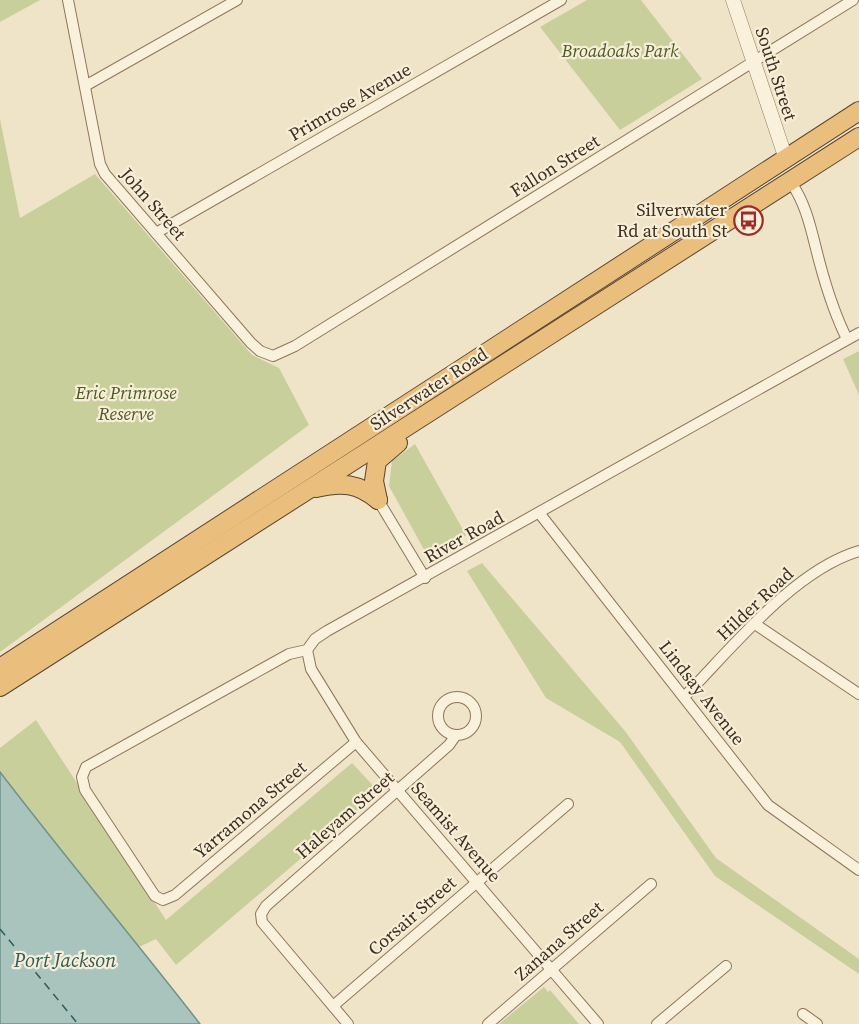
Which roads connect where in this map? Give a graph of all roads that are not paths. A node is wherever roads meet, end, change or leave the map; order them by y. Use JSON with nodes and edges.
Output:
{"nodes":[{"id":1,"x":68,"y":0,"type":"edge"},
{"id":2,"x":237,"y":0,"type":"edge"},
{"id":3,"x":561,"y":0,"type":"edge"},
{"id":4,"x":733,"y":0,"type":"edge"},
{"id":5,"x":853,"y":0,"type":"edge"},
{"id":6,"x":754,"y":62,"type":"junction"},
{"id":7,"x":85,"y":86,"type":"junction"},
{"id":8,"x":859,"y":111,"type":"edge"},
{"id":9,"x":859,"y":137,"type":"edge"},
{"id":10,"x":786,"y":159,"type":"junction"},
{"id":11,"x":790,"y":181,"type":"junction"},
{"id":12,"x":156,"y":233,"type":"junction"},
{"id":13,"x":859,"y":333,"type":"edge"},
{"id":14,"x":847,"y":339,"type":"junction"},
{"id":15,"x":273,"y":356,"type":"joint"},
{"id":16,"x":478,"y":381,"type":"junction"},
{"id":17,"x":303,"y":491,"type":"junction"},
{"id":18,"x":378,"y":500,"type":"junction"},
{"id":19,"x":540,"y":514,"type":"junction"},
{"id":20,"x":859,"y":551,"type":"edge"},
{"id":21,"x":425,"y":578,"type":"junction"},
{"id":22,"x":755,"y":624,"type":"junction"},
{"id":23,"x":308,"y":650,"type":"junction"},
{"id":24,"x":1,"y":680,"type":"edge"},
{"id":25,"x":859,"y":694,"type":"edge"},
{"id":26,"x":684,"y":697,"type":"junction"},
{"id":27,"x":456,"y":735,"type":"dead end"},
{"id":28,"x":356,"y":742,"type":"junction"},
{"id":29,"x":399,"y":791,"type":"junction"},
{"id":30,"x":568,"y":804,"type":"dead end"},
{"id":31,"x":859,"y":870,"type":"edge"},
{"id":32,"x":477,"y":882,"type":"junction"},
{"id":33,"x":651,"y":884,"type":"dead end"},
{"id":34,"x":164,"y":900,"type":"joint"},
{"id":35,"x":726,"y":966,"type":"dead end"},
{"id":36,"x":551,"y":969,"type":"junction"},
{"id":37,"x":333,"y":1006,"type":"junction"},
{"id":38,"x":803,"y":1014,"type":"dead end"},
{"id":39,"x":348,"y":1024,"type":"edge"},
{"id":40,"x":488,"y":1024,"type":"edge"},
{"id":41,"x":598,"y":1024,"type":"edge"},
{"id":42,"x":657,"y":1024,"type":"edge"},
{"id":43,"x":817,"y":1024,"type":"edge"}],
"edges":[{"from":1,"to":7,"type":"street","name":"John Street"},
{"from":2,"to":7,"type":"street"},
{"from":3,"to":12,"type":"street","name":"Primrose Avenue"},
{"from":4,"to":6,"type":"street","name":"South Street"},
{"from":5,"to":6,"type":"street","name":"Fallon Street"},
{"from":6,"to":10,"type":"street","name":"South Street"},
{"from":6,"to":15,"type":"street","name":"Fallon Street"},
{"from":7,"to":12,"type":"street","name":"John Street"},
{"from":8,"to":10,"type":"highway","name":"Silverwater Road"},
{"from":9,"to":11,"type":"highway","name":"Silverwater Road"},
{"from":10,"to":24,"type":"highway","name":"Silverwater Road"},
{"from":11,"to":14,"type":"street"},
{"from":11,"to":16,"type":"highway","name":"Silverwater Road"},
{"from":12,"to":15,"type":"street","name":"John Street"},
{"from":13,"to":14,"type":"street","name":"River Road"},
{"from":14,"to":19,"type":"street","name":"River Road"},
{"from":16,"to":17,"type":"highway","name":"Silverwater Road"},
{"from":16,"to":18,"type":"highway"},
{"from":17,"to":18,"type":"highway"},
{"from":17,"to":24,"type":"highway","name":"Silverwater Road"},
{"from":18,"to":21,"type":"street"},
{"from":19,"to":21,"type":"street","name":"River Road"},
{"from":19,"to":26,"type":"street","name":"Lindsay Avenue"},
{"from":20,"to":22,"type":"street","name":"Hilder Road"},
{"from":21,"to":23,"type":"street","name":"River Road"},
{"from":22,"to":25,"type":"street"},
{"from":22,"to":26,"type":"street","name":"Hilder Road"},
{"from":23,"to":28,"type":"street","name":"Seamist Avenue"},
{"from":23,"to":34,"type":"street","name":"River Road"},
{"from":26,"to":31,"type":"street","name":"Lindsay Avenue"},
{"from":27,"to":29,"type":"street","name":"Haleyam Street"},
{"from":28,"to":29,"type":"street","name":"Seamist Avenue"},
{"from":28,"to":34,"type":"street","name":"Yarramona Street"},
{"from":29,"to":32,"type":"street","name":"Seamist Avenue"},
{"from":29,"to":37,"type":"street","name":"Haleyam Street"},
{"from":30,"to":32,"type":"street","name":"Corsair Street"},
{"from":32,"to":36,"type":"street","name":"Seamist Avenue"},
{"from":32,"to":37,"type":"street","name":"Corsair Street"},
{"from":33,"to":36,"type":"street","name":"Zanana Street"},
{"from":35,"to":42,"type":"street"},
{"from":36,"to":40,"type":"street","name":"Zanana Street"},
{"from":36,"to":41,"type":"street","name":"Seamist Avenue"},
{"from":37,"to":39,"type":"street"},
{"from":38,"to":43,"type":"street"}]}
